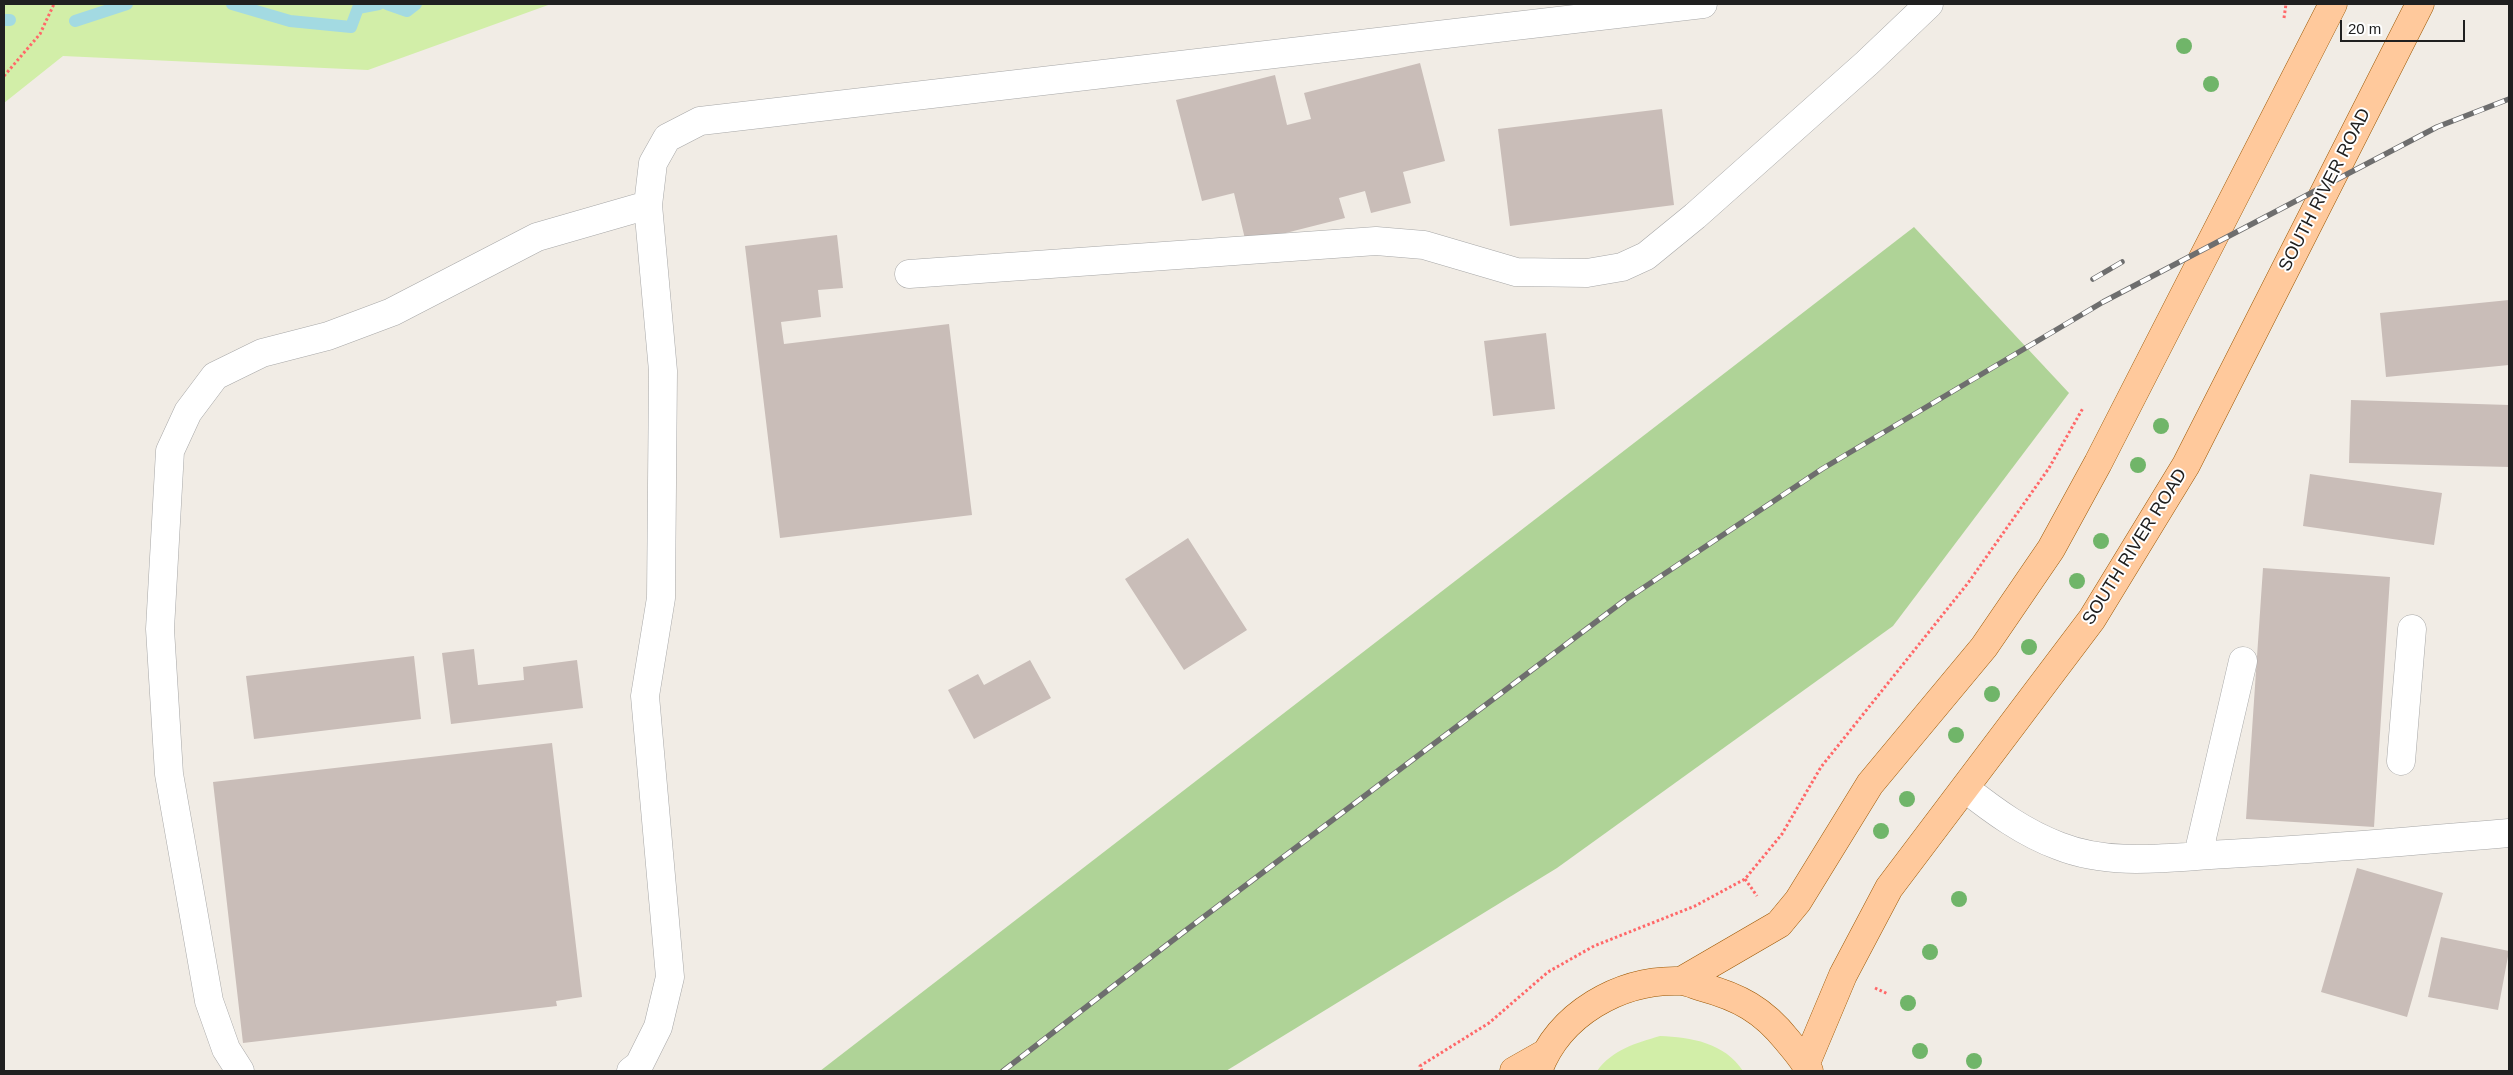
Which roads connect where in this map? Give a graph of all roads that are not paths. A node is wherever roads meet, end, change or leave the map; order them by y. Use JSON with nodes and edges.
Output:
{"nodes":[{"id":1,"x":1703,"y":4,"type":"edge"},
{"id":2,"x":1929,"y":4,"type":"edge"},
{"id":3,"x":2333,"y":4,"type":"edge"},
{"id":4,"x":2420,"y":4,"type":"edge"},
{"id":5,"x":648,"y":205,"type":"junction"},
{"id":6,"x":909,"y":274,"type":"dead end"},
{"id":7,"x":2412,"y":630,"type":"dead end"},
{"id":8,"x":2242,"y":660,"type":"dead end"},
{"id":9,"x":2401,"y":761,"type":"dead end"},
{"id":10,"x":1966,"y":789,"type":"junction"},
{"id":11,"x":2509,"y":833,"type":"edge"},
{"id":12,"x":2198,"y":855,"type":"junction"},
{"id":13,"x":1681,"y":981,"type":"junction"},
{"id":14,"x":1541,"y":1063,"type":"edge"},
{"id":15,"x":1807,"y":1067,"type":"edge"},
{"id":16,"x":240,"y":1071,"type":"edge"},
{"id":17,"x":631,"y":1071,"type":"edge"},
{"id":18,"x":1514,"y":1071,"type":"edge"}],
"edges":[{"from":1,"to":5,"type":"lane"},
{"from":2,"to":6,"type":"lane"},
{"from":3,"to":13,"type":"main road"},
{"from":4,"to":10,"type":"main road","name":"SOUTH RIVER ROAD"},
{"from":5,"to":16,"type":"lane"},
{"from":5,"to":17,"type":"lane"},
{"from":7,"to":9,"type":"lane"},
{"from":8,"to":12,"type":"lane"},
{"from":10,"to":12,"type":"lane"},
{"from":10,"to":15,"type":"main road","name":"SOUTH RIVER ROAD"},
{"from":11,"to":12,"type":"lane"},
{"from":13,"to":14,"type":"main road"},
{"from":13,"to":15,"type":"main road"},
{"from":14,"to":18,"type":"main road"}]}
